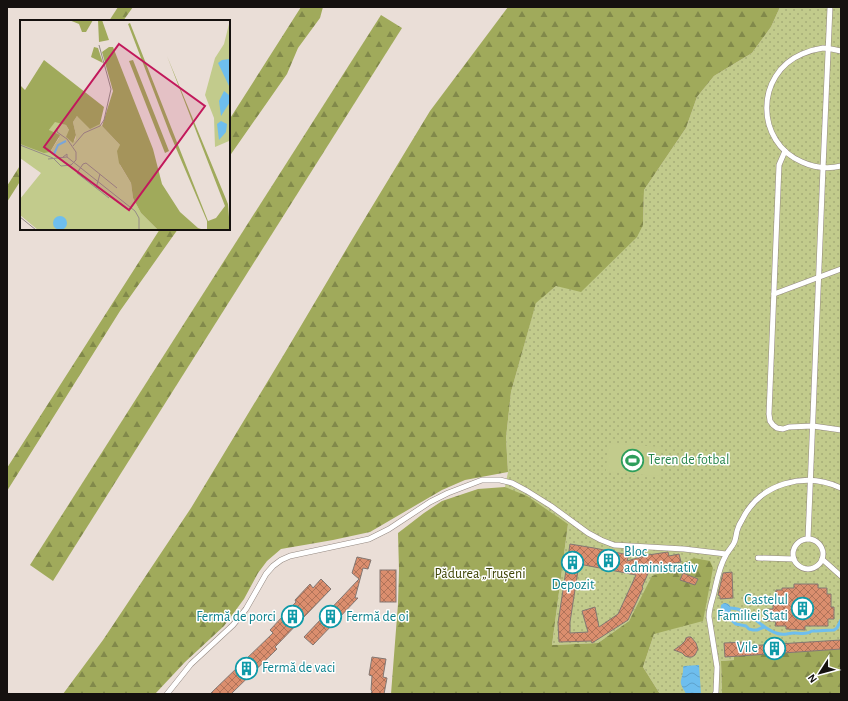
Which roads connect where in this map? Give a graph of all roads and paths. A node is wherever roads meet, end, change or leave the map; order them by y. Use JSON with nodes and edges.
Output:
{"nodes":[{"id":1,"x":830,"y":7,"type":"edge"},
{"id":2,"x":828,"y":49,"type":"junction"},
{"id":3,"x":841,"y":51,"type":"edge"},
{"id":4,"x":785,"y":151,"type":"junction"},
{"id":5,"x":841,"y":166,"type":"edge"},
{"id":6,"x":822,"y":168,"type":"junction"},
{"id":7,"x":841,"y":269,"type":"edge"},
{"id":8,"x":818,"y":277,"type":"junction"},
{"id":9,"x":774,"y":294,"type":"junction"},
{"id":10,"x":813,"y":426,"type":"junction"},
{"id":11,"x":841,"y":430,"type":"edge"},
{"id":12,"x":811,"y":480,"type":"junction"},
{"id":13,"x":841,"y":488,"type":"edge"},
{"id":14,"x":808,"y":539,"type":"junction"},
{"id":15,"x":726,"y":554,"type":"junction"},
{"id":16,"x":758,"y":558,"type":"dead end"},
{"id":17,"x":794,"y":559,"type":"junction"},
{"id":18,"x":822,"y":559,"type":"junction"},
{"id":19,"x":841,"y":576,"type":"edge"},
{"id":20,"x":167,"y":694,"type":"edge"},
{"id":21,"x":715,"y":694,"type":"edge"}],
"edges":[{"from":1,"to":2,"type":"lane"},
{"from":2,"to":3,"type":"lane"},
{"from":2,"to":4,"type":"lane"},
{"from":2,"to":6,"type":"lane"},
{"from":4,"to":6,"type":"lane"},
{"from":4,"to":9,"type":"lane"},
{"from":5,"to":6,"type":"lane"},
{"from":6,"to":8,"type":"lane"},
{"from":7,"to":8,"type":"lane"},
{"from":8,"to":9,"type":"lane"},
{"from":8,"to":10,"type":"lane"},
{"from":9,"to":10,"type":"lane"},
{"from":10,"to":11,"type":"lane"},
{"from":10,"to":12,"type":"lane"},
{"from":12,"to":13,"type":"lane"},
{"from":12,"to":14,"type":"lane"},
{"from":12,"to":15,"type":"lane"},
{"from":14,"to":17,"type":"lane"},
{"from":14,"to":18,"type":"lane"},
{"from":15,"to":20,"type":"lane"},
{"from":15,"to":21,"type":"lane"},
{"from":16,"to":17,"type":"lane"},
{"from":17,"to":18,"type":"lane"},
{"from":18,"to":19,"type":"lane"}]}
